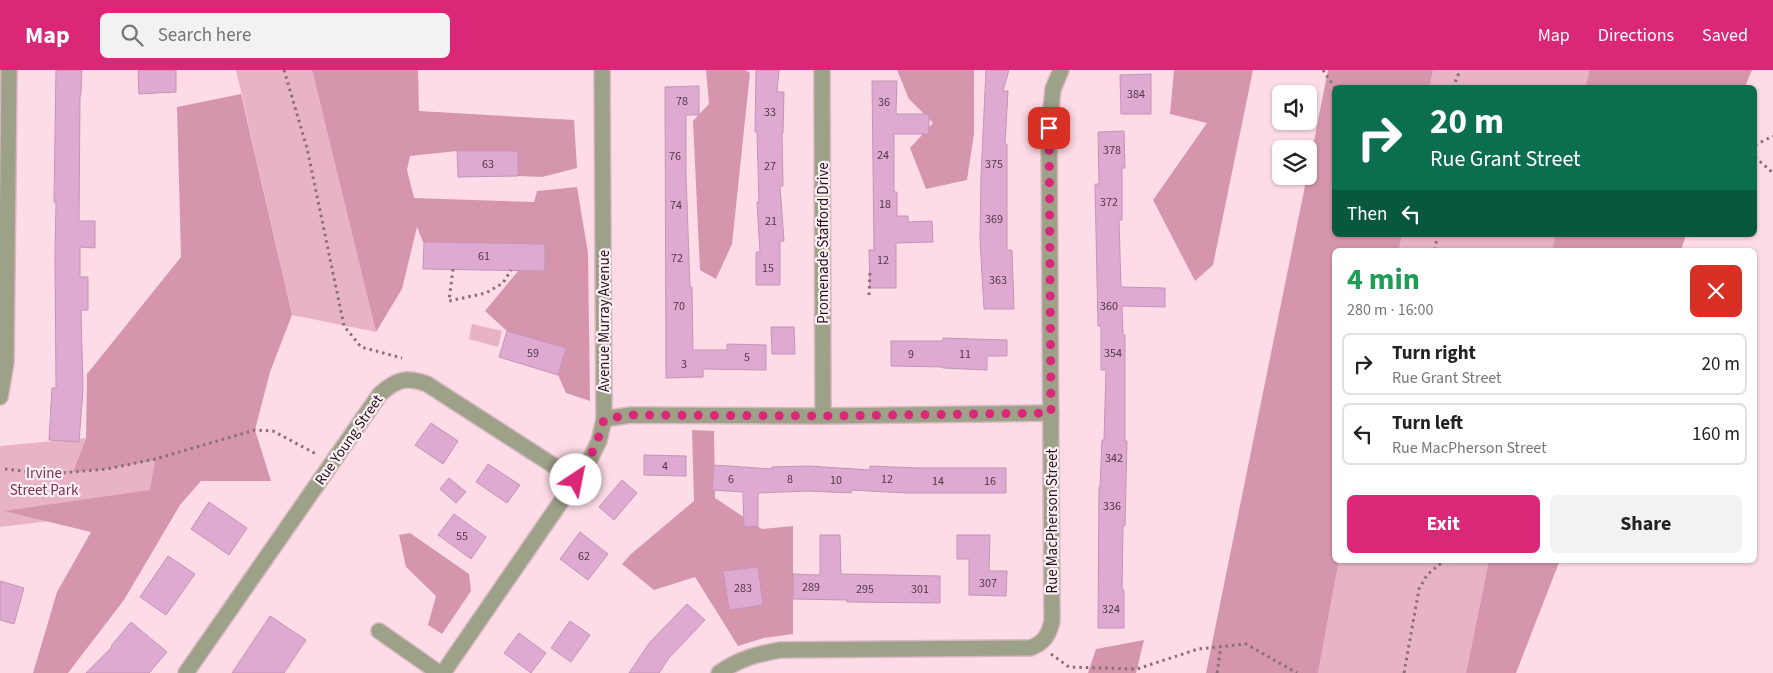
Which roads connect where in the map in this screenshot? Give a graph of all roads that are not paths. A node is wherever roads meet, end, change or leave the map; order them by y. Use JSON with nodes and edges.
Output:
{"nodes":[{"id":1,"x":9,"y":70,"type":"edge"},
{"id":2,"x":602,"y":70,"type":"edge"},
{"id":3,"x":822,"y":70,"type":"edge"},
{"id":4,"x":1061,"y":70,"type":"edge"},
{"id":5,"x":0,"y":397,"type":"edge"},
{"id":6,"x":1051,"y":413,"type":"junction"},
{"id":7,"x":823,"y":416,"type":"junction"},
{"id":8,"x":604,"y":419,"type":"junction"},
{"id":9,"x":576,"y":480,"type":"junction"},
{"id":10,"x":379,"y":631,"type":"dead end"},
{"id":11,"x":186,"y":673,"type":"edge"},
{"id":12,"x":439,"y":673,"type":"edge"},
{"id":13,"x":443,"y":673,"type":"edge"},
{"id":14,"x":719,"y":673,"type":"edge"}],
"edges":[{"from":1,"to":5,"type":"street"},
{"from":2,"to":8,"type":"street","name":"Avenue Murray Avenue"},
{"from":3,"to":7,"type":"street","name":"Promenade Stafford Drive"},
{"from":4,"to":6,"type":"street","name":"Rue MacPherson Street"},
{"from":6,"to":7,"type":"street"},
{"from":6,"to":14,"type":"street","name":"Rue MacPherson Street"},
{"from":7,"to":8,"type":"street"},
{"from":8,"to":9,"type":"street","name":"Avenue Murray Avenue"},
{"from":9,"to":11,"type":"street","name":"Rue Young Street"},
{"from":9,"to":13,"type":"street","name":"Avenue Murray Avenue"},
{"from":10,"to":12,"type":"street"}]}
